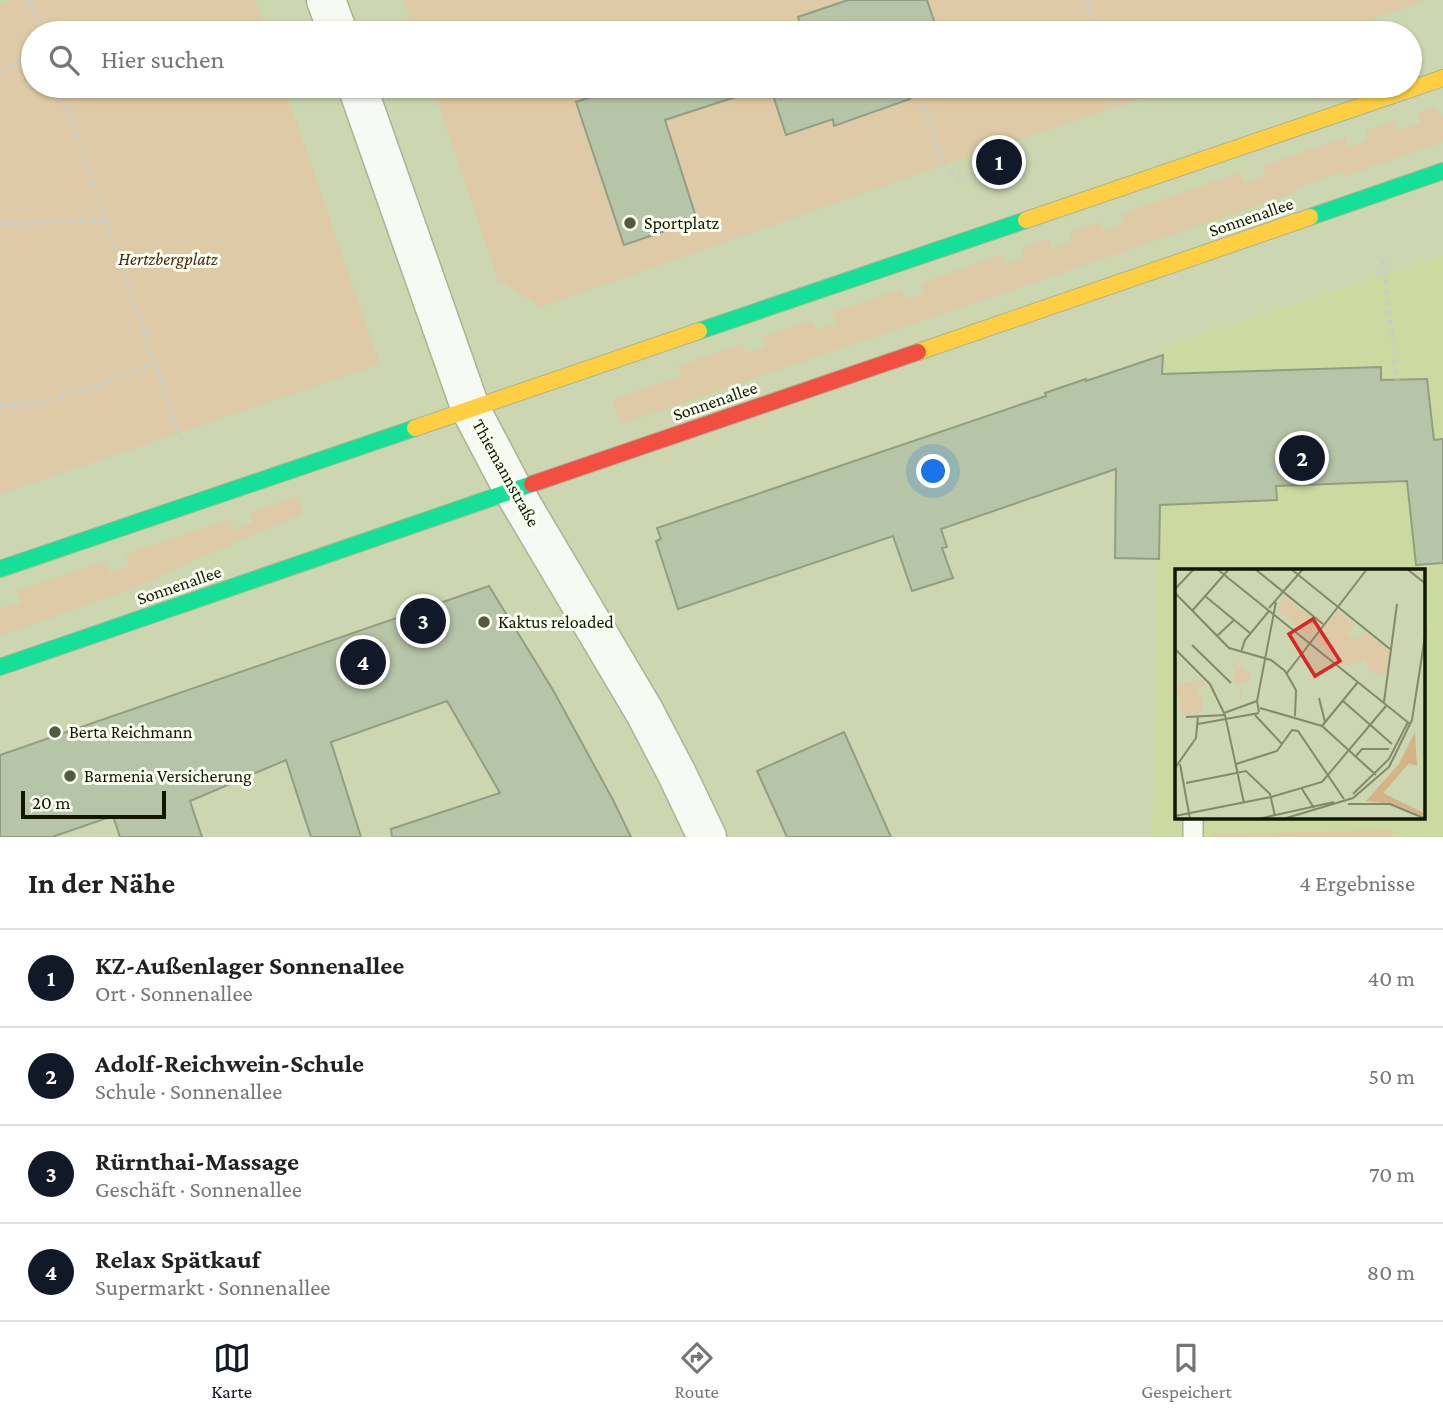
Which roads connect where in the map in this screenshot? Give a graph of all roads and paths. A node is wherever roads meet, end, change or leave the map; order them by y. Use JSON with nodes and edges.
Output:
{"nodes":[{"id":1,"x":30,"y":0,"type":"edge"},
{"id":2,"x":326,"y":0,"type":"edge"},
{"id":3,"x":1087,"y":0,"type":"edge"},
{"id":4,"x":37,"y":21,"type":"edge"},
{"id":5,"x":334,"y":21,"type":"edge"},
{"id":6,"x":1093,"y":21,"type":"edge"},
{"id":7,"x":21,"y":60,"type":"edge"},
{"id":8,"x":0,"y":73,"type":"edge"},
{"id":9,"x":1443,"y":78,"type":"edge"},
{"id":10,"x":1422,"y":85,"type":"edge"},
{"id":11,"x":63,"y":98,"type":"edge"},
{"id":12,"x":361,"y":98,"type":"edge"},
{"id":13,"x":1118,"y":98,"type":"edge"},
{"id":14,"x":1384,"y":98,"type":"edge"},
{"id":15,"x":924,"y":106,"type":"dead end"},
{"id":16,"x":1120,"y":106,"type":"dead end"},
{"id":17,"x":1027,"y":156,"type":"dead end"},
{"id":18,"x":1443,"y":171,"type":"edge"},
{"id":19,"x":106,"y":221,"type":"junction"},
{"id":20,"x":0,"y":223,"type":"edge"},
{"id":21,"x":1383,"y":260,"type":"dead end"},
{"id":22,"x":155,"y":363,"type":"junction"},
{"id":23,"x":1397,"y":380,"type":"dead end"},
{"id":24,"x":0,"y":406,"type":"edge"},
{"id":25,"x":471,"y":410,"type":"junction"},
{"id":26,"x":183,"y":444,"type":"dead end"},
{"id":27,"x":513,"y":490,"type":"junction"},
{"id":28,"x":0,"y":569,"type":"edge"},
{"id":29,"x":0,"y":667,"type":"edge"},
{"id":30,"x":707,"y":837,"type":"edge"}],
"edges":[{"from":1,"to":4,"type":"path"},
{"from":2,"to":5,"type":"street"},
{"from":3,"to":6,"type":"path"},
{"from":7,"to":8,"type":"path"},
{"from":9,"to":10,"type":"main road"},
{"from":11,"to":19,"type":"path"},
{"from":12,"to":25,"type":"street","name":"Thiemannstraße"},
{"from":13,"to":16,"type":"path"},
{"from":14,"to":25,"type":"main road"},
{"from":15,"to":17,"type":"path"},
{"from":18,"to":27,"type":"main road","name":"Sonnenallee"},
{"from":19,"to":20,"type":"path"},
{"from":19,"to":22,"type":"path"},
{"from":21,"to":23,"type":"path"},
{"from":22,"to":24,"type":"path"},
{"from":22,"to":26,"type":"path"},
{"from":25,"to":27,"type":"street","name":"Thiemannstraße"},
{"from":25,"to":28,"type":"main road"},
{"from":27,"to":29,"type":"main road","name":"Sonnenallee"},
{"from":27,"to":30,"type":"street","name":"Thiemannstraße"}]}
